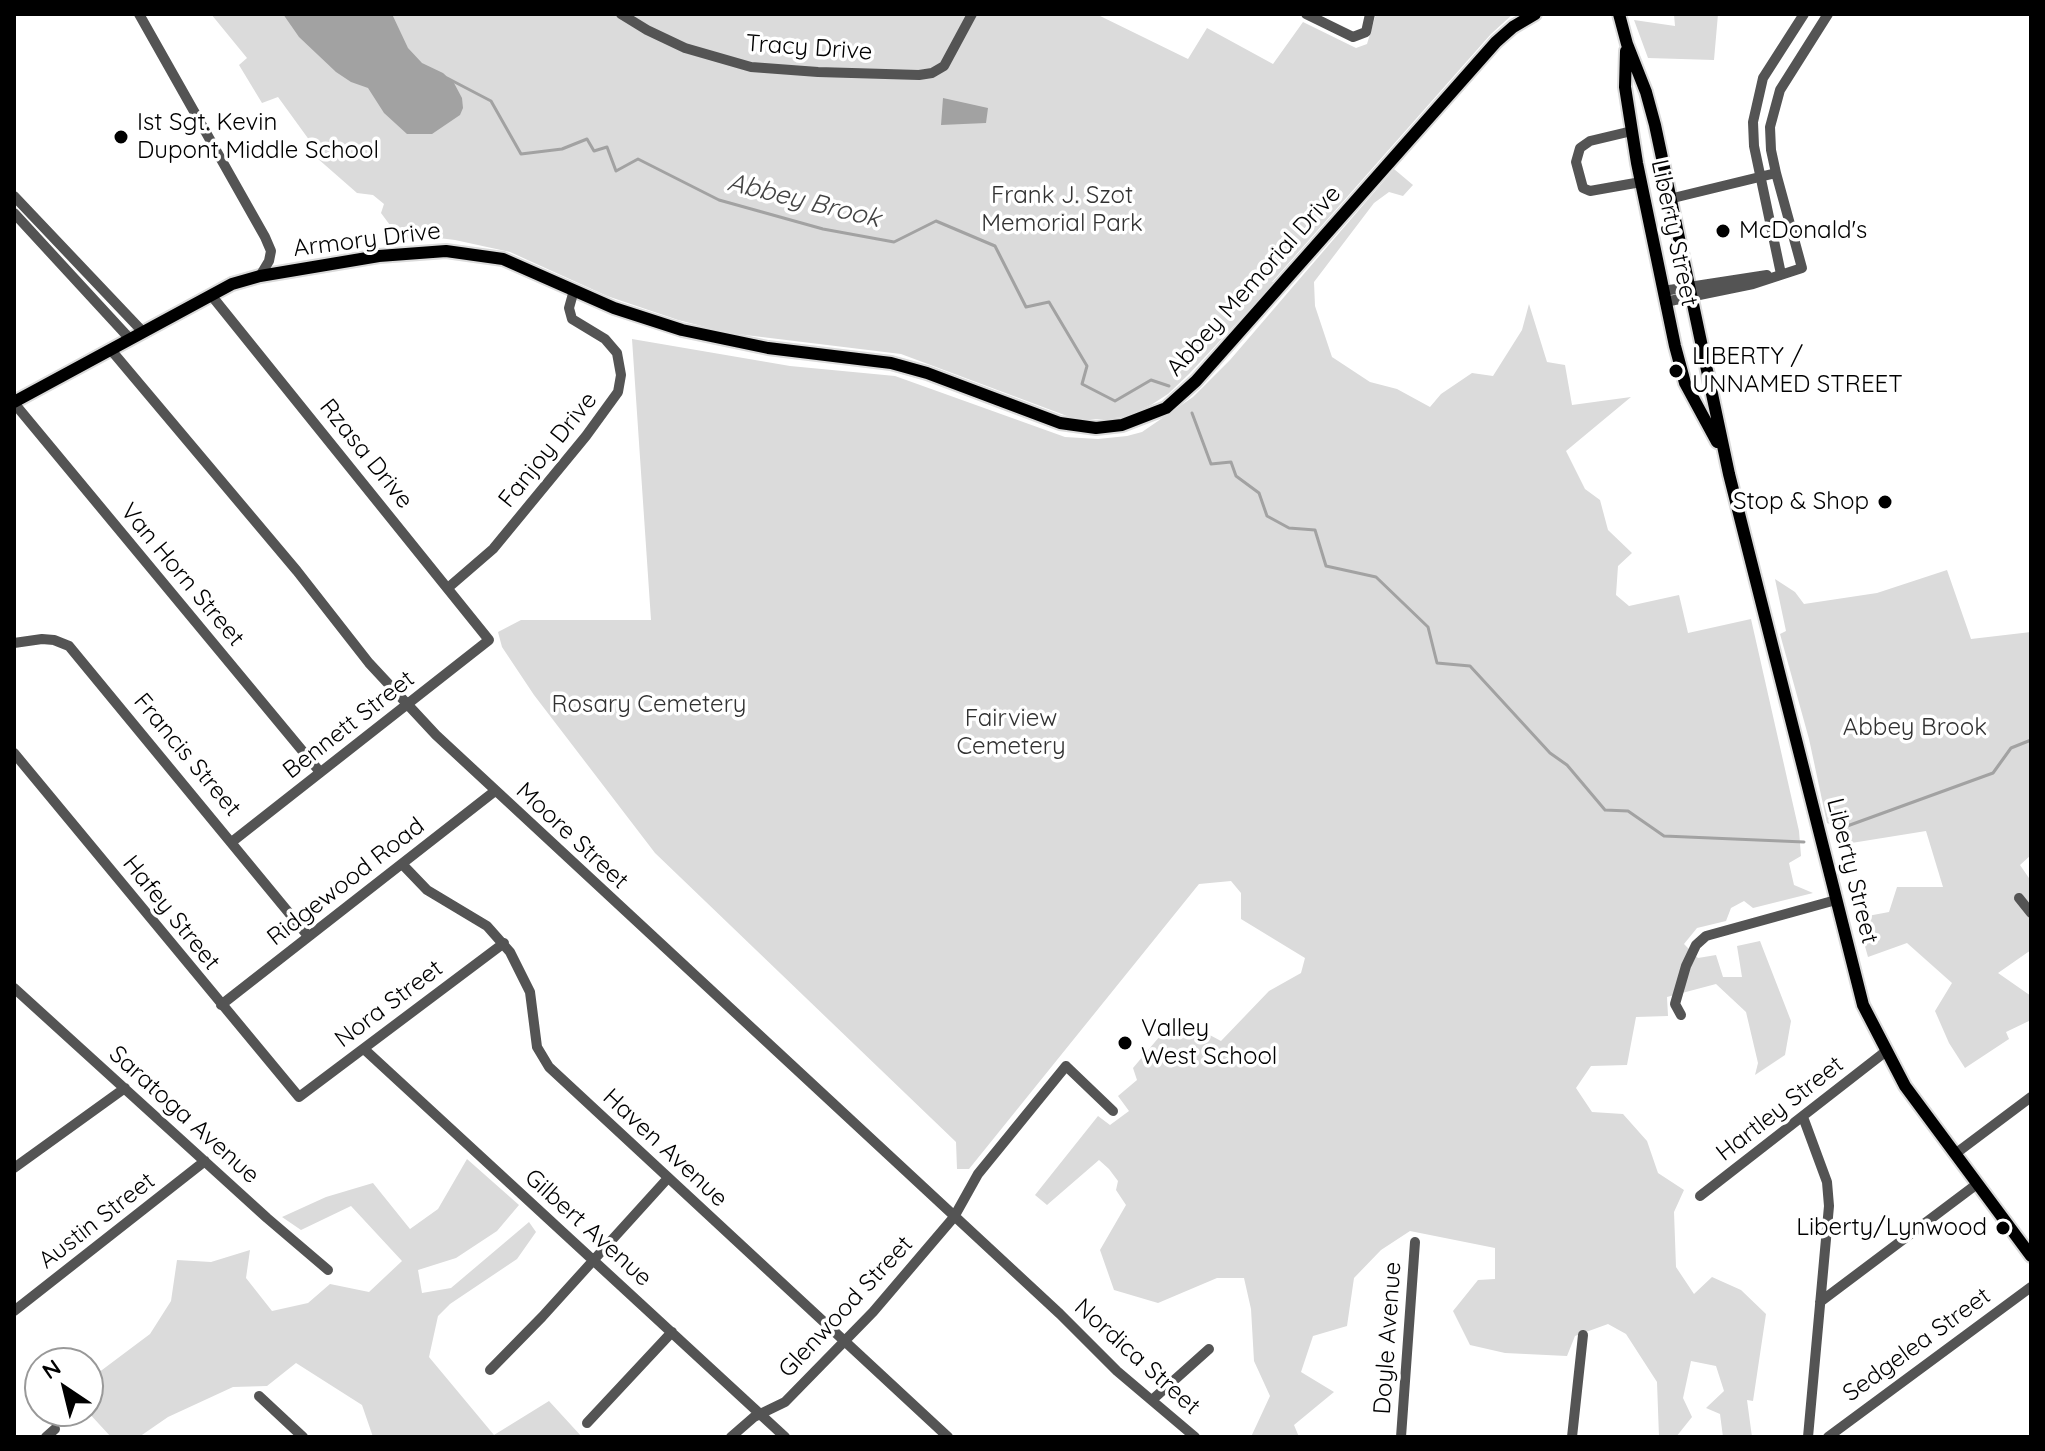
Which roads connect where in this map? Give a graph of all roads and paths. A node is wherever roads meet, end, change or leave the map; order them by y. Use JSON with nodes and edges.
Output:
{"nodes":[{"id":1,"x":139,"y":14,"type":"edge"},
{"id":2,"x":621,"y":14,"type":"edge"},
{"id":3,"x":972,"y":14,"type":"edge"},
{"id":4,"x":1306,"y":14,"type":"edge"},
{"id":5,"x":1370,"y":14,"type":"edge"},
{"id":6,"x":1535,"y":14,"type":"edge"},
{"id":7,"x":1619,"y":14,"type":"edge"},
{"id":8,"x":1804,"y":14,"type":"edge"},
{"id":9,"x":1828,"y":14,"type":"edge"},
{"id":10,"x":1627,"y":44,"type":"junction"},
{"id":11,"x":1632,"y":131,"type":"junction"},
{"id":12,"x":1776,"y":173,"type":"junction"},
{"id":13,"x":1760,"y":177,"type":"junction"},
{"id":14,"x":1641,"y":182,"type":"junction"},
{"id":15,"x":14,"y":196,"type":"edge"},
{"id":16,"x":1669,"y":199,"type":"junction"},
{"id":17,"x":14,"y":213,"type":"edge"},
{"id":18,"x":1781,"y":274,"type":"junction"},
{"id":19,"x":260,"y":276,"type":"junction"},
{"id":20,"x":574,"y":290,"type":"junction"},
{"id":21,"x":1689,"y":292,"type":"junction"},
{"id":22,"x":211,"y":295,"type":"junction"},
{"id":23,"x":1664,"y":296,"type":"junction"},
{"id":24,"x":143,"y":332,"type":"junction"},
{"id":25,"x":130,"y":339,"type":"junction"},
{"id":26,"x":111,"y":350,"type":"junction"},
{"id":27,"x":14,"y":402,"type":"edge"},
{"id":28,"x":1724,"y":454,"type":"junction"},
{"id":29,"x":449,"y":587,"type":"junction"},
{"id":30,"x":489,"y":640,"type":"joint"},
{"id":31,"x":14,"y":643,"type":"edge"},
{"id":32,"x":407,"y":706,"type":"junction"},
{"id":33,"x":14,"y":753,"type":"edge"},
{"id":34,"x":320,"y":772,"type":"junction"},
{"id":35,"x":495,"y":791,"type":"junction"},
{"id":36,"x":233,"y":841,"type":"junction"},
{"id":37,"x":403,"y":865,"type":"junction"},
{"id":38,"x":2019,"y":898,"type":"dead end"},
{"id":39,"x":1836,"y":900,"type":"junction"},
{"id":40,"x":2031,"y":913,"type":"edge"},
{"id":41,"x":308,"y":936,"type":"junction"},
{"id":42,"x":504,"y":943,"type":"junction"},
{"id":43,"x":14,"y":988,"type":"edge"},
{"id":44,"x":221,"y":1005,"type":"junction"},
{"id":45,"x":1681,"y":1015,"type":"dead end"},
{"id":46,"x":364,"y":1049,"type":"junction"},
{"id":47,"x":1885,"y":1052,"type":"junction"},
{"id":48,"x":125,"y":1088,"type":"junction"},
{"id":49,"x":299,"y":1097,"type":"joint"},
{"id":50,"x":2031,"y":1097,"type":"edge"},
{"id":51,"x":1113,"y":1111,"type":"dead end"},
{"id":52,"x":1803,"y":1117,"type":"junction"},
{"id":53,"x":1955,"y":1154,"type":"junction"},
{"id":54,"x":205,"y":1161,"type":"junction"},
{"id":55,"x":14,"y":1168,"type":"edge"},
{"id":56,"x":668,"y":1178,"type":"junction"},
{"id":57,"x":1977,"y":1184,"type":"junction"},
{"id":58,"x":1700,"y":1196,"type":"dead end"},
{"id":59,"x":954,"y":1217,"type":"junction"},
{"id":60,"x":1415,"y":1242,"type":"dead end"},
{"id":61,"x":2030,"y":1253,"type":"edge"},
{"id":62,"x":593,"y":1260,"type":"junction"},
{"id":63,"x":328,"y":1270,"type":"dead end"},
{"id":64,"x":2031,"y":1287,"type":"edge"},
{"id":65,"x":1820,"y":1302,"type":"junction"},
{"id":66,"x":1053,"y":1307,"type":"joint"},
{"id":67,"x":14,"y":1311,"type":"edge"},
{"id":68,"x":672,"y":1332,"type":"junction"},
{"id":69,"x":1583,"y":1335,"type":"dead end"},
{"id":70,"x":845,"y":1342,"type":"junction"},
{"id":71,"x":1209,"y":1349,"type":"dead end"},
{"id":72,"x":490,"y":1370,"type":"dead end"},
{"id":73,"x":259,"y":1396,"type":"dead end"},
{"id":74,"x":1152,"y":1400,"type":"junction"},
{"id":75,"x":761,"y":1414,"type":"junction"},
{"id":76,"x":587,"y":1423,"type":"dead end"},
{"id":77,"x":55,"y":1429,"type":"dead end"},
{"id":78,"x":46,"y":1437,"type":"edge"},
{"id":79,"x":303,"y":1437,"type":"edge"},
{"id":80,"x":731,"y":1437,"type":"edge"},
{"id":81,"x":785,"y":1437,"type":"edge"},
{"id":82,"x":948,"y":1437,"type":"edge"},
{"id":83,"x":1195,"y":1437,"type":"edge"},
{"id":84,"x":1401,"y":1437,"type":"edge"},
{"id":85,"x":1572,"y":1437,"type":"edge"},
{"id":86,"x":1808,"y":1437,"type":"edge"},
{"id":87,"x":1828,"y":1437,"type":"edge"}],
"edges":[{"from":1,"to":19,"type":"street"},
{"from":2,"to":3,"type":"street","name":"Tracy Drive"},
{"from":4,"to":5,"type":"street"},
{"from":6,"to":20,"type":"main road","name":"Abbey Memorial Drive"},
{"from":7,"to":10,"type":"main road"},
{"from":8,"to":13,"type":"street"},
{"from":9,"to":12,"type":"street"},
{"from":10,"to":11,"type":"main road","name":"Liberty Street"},
{"from":10,"to":16,"type":"main road","name":"Liberty Street"},
{"from":11,"to":14,"type":"main road","name":"Liberty Street"},
{"from":11,"to":14,"type":"street"},
{"from":12,"to":13,"type":"street"},
{"from":12,"to":18,"type":"street"},
{"from":13,"to":16,"type":"street"},
{"from":13,"to":18,"type":"street"},
{"from":14,"to":23,"type":"main road","name":"Liberty Street"},
{"from":15,"to":24,"type":"street"},
{"from":16,"to":21,"type":"main road","name":"Liberty Street"},
{"from":17,"to":25,"type":"street"},
{"from":18,"to":21,"type":"street"},
{"from":19,"to":20,"type":"main road","name":"Armory Drive"},
{"from":19,"to":22,"type":"main road","name":"Armory Drive"},
{"from":20,"to":29,"type":"street","name":"Fanjoy Drive"},
{"from":21,"to":23,"type":"street"},
{"from":21,"to":28,"type":"main road","name":"Liberty Street"},
{"from":22,"to":24,"type":"main road","name":"Armory Drive"},
{"from":22,"to":29,"type":"street","name":"Rzasa Drive"},
{"from":23,"to":28,"type":"main road","name":"Liberty Street"},
{"from":24,"to":25,"type":"main road","name":"Armory Drive"},
{"from":25,"to":26,"type":"main road","name":"Armory Drive"},
{"from":26,"to":27,"type":"main road","name":"Armory Drive"},
{"from":26,"to":32,"type":"street","name":"Moore Street"},
{"from":27,"to":34,"type":"street","name":"Van Horn Street"},
{"from":28,"to":39,"type":"main road","name":"Liberty Street"},
{"from":29,"to":30,"type":"street","name":"Rzasa Drive"},
{"from":30,"to":32,"type":"street","name":"Bennett Street"},
{"from":31,"to":36,"type":"street","name":"Francis Street"},
{"from":32,"to":34,"type":"street","name":"Bennett Street"},
{"from":32,"to":35,"type":"street","name":"Moore Street"},
{"from":33,"to":44,"type":"street","name":"Hafey Street"},
{"from":34,"to":36,"type":"street","name":"Bennett Street"},
{"from":35,"to":37,"type":"street","name":"Ridgewood Road"},
{"from":35,"to":59,"type":"street","name":"Moore Street"},
{"from":36,"to":41,"type":"street","name":"Francis Street"},
{"from":37,"to":41,"type":"street","name":"Ridgewood Road"},
{"from":37,"to":42,"type":"street","name":"Haven Avenue"},
{"from":38,"to":40,"type":"street"},
{"from":39,"to":45,"type":"street"},
{"from":39,"to":47,"type":"main road","name":"Liberty Street"},
{"from":41,"to":44,"type":"street","name":"Ridgewood Road"},
{"from":42,"to":46,"type":"street","name":"Nora Street"},
{"from":42,"to":56,"type":"street","name":"Haven Avenue"},
{"from":43,"to":48,"type":"street","name":"Saratoga Avenue"},
{"from":44,"to":49,"type":"street","name":"Hafey Street"},
{"from":46,"to":49,"type":"street","name":"Nora Street"},
{"from":46,"to":62,"type":"street","name":"Gilbert Avenue"},
{"from":47,"to":52,"type":"street","name":"Hartley Street"},
{"from":47,"to":53,"type":"main road","name":"Liberty Street"},
{"from":48,"to":54,"type":"street","name":"Saratoga Avenue"},
{"from":48,"to":55,"type":"street"},
{"from":50,"to":53,"type":"street"},
{"from":51,"to":59,"type":"street","name":"Glenwood Street"},
{"from":52,"to":58,"type":"street","name":"Hartley Street"},
{"from":52,"to":65,"type":"street"},
{"from":53,"to":57,"type":"main road","name":"Liberty Street"},
{"from":54,"to":63,"type":"street","name":"Saratoga Avenue"},
{"from":54,"to":67,"type":"street","name":"Austin Street"},
{"from":56,"to":62,"type":"street"},
{"from":56,"to":70,"type":"street","name":"Haven Avenue"},
{"from":57,"to":61,"type":"main road","name":"Liberty Street"},
{"from":57,"to":65,"type":"street"},
{"from":59,"to":66,"type":"street","name":"Moore Street"},
{"from":59,"to":70,"type":"street","name":"Glenwood Street"},
{"from":60,"to":84,"type":"street","name":"Doyle Avenue"},
{"from":62,"to":68,"type":"street","name":"Gilbert Avenue"},
{"from":62,"to":72,"type":"street"},
{"from":64,"to":87,"type":"street","name":"Sedgelea Street"},
{"from":65,"to":86,"type":"street"},
{"from":66,"to":74,"type":"street","name":"Nordica Street"},
{"from":68,"to":75,"type":"street","name":"Gilbert Avenue"},
{"from":68,"to":76,"type":"street"},
{"from":69,"to":85,"type":"street"},
{"from":70,"to":75,"type":"street","name":"Glenwood Street"},
{"from":70,"to":82,"type":"street","name":"Haven Avenue"},
{"from":71,"to":74,"type":"street"},
{"from":73,"to":79,"type":"street"},
{"from":74,"to":83,"type":"street","name":"Nordica Street"},
{"from":75,"to":80,"type":"street","name":"Glenwood Street"},
{"from":75,"to":81,"type":"street","name":"Gilbert Avenue"},
{"from":77,"to":78,"type":"street"}]}
